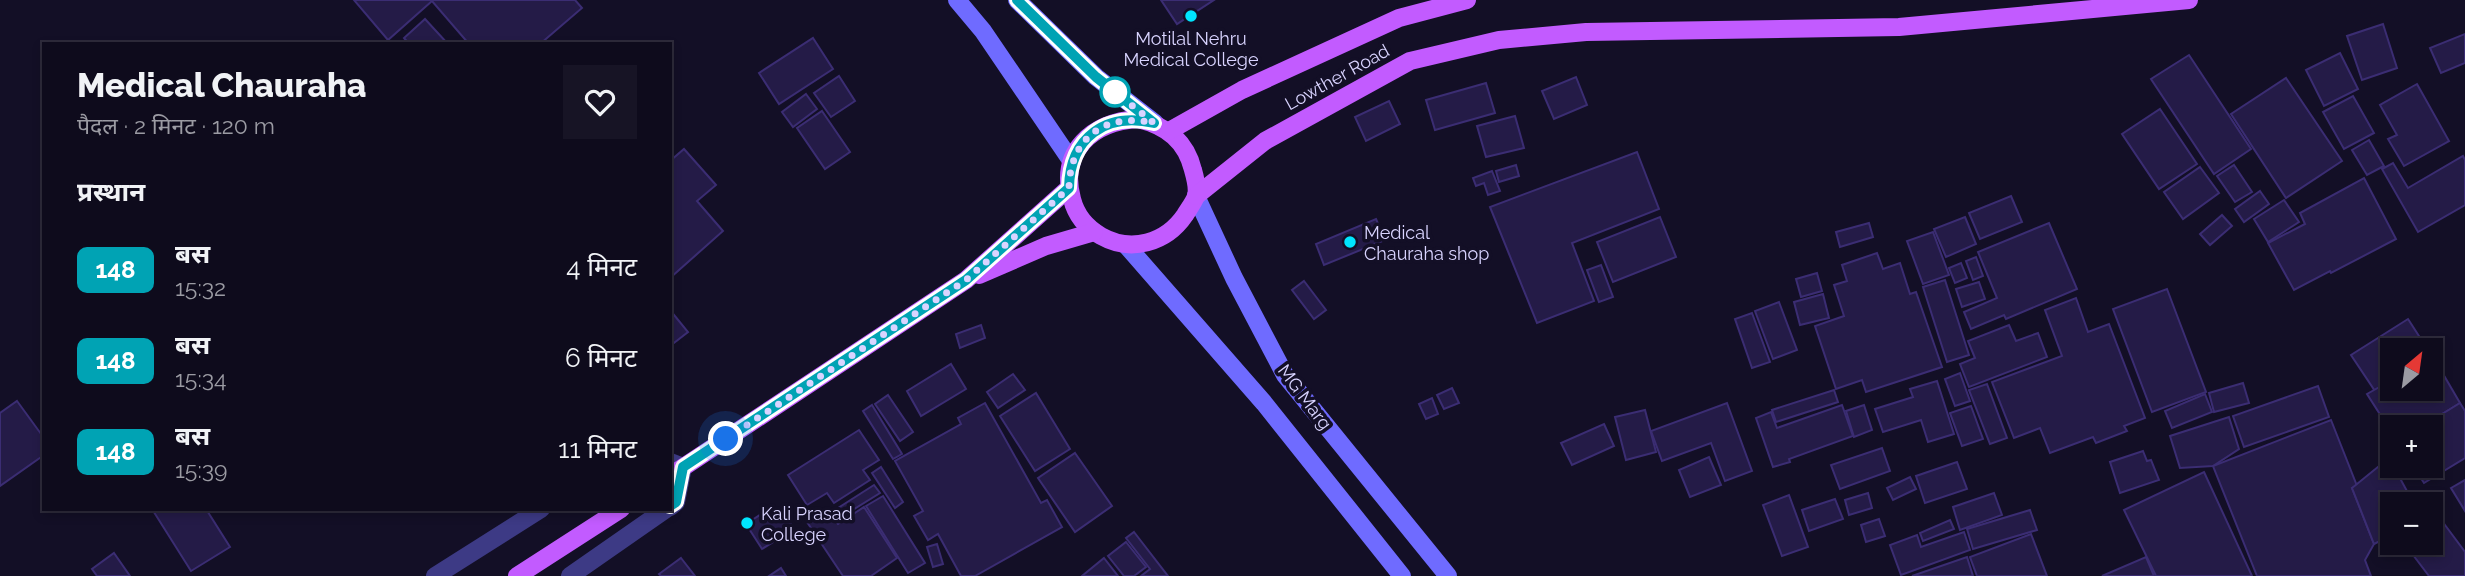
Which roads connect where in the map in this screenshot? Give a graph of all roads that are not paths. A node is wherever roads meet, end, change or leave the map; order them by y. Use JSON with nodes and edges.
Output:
{"nodes":[{"id":1,"x":957,"y":0,"type":"edge"},
{"id":2,"x":1017,"y":0,"type":"edge"},
{"id":3,"x":1467,"y":0,"type":"edge"},
{"id":4,"x":2189,"y":0,"type":"edge"},
{"id":5,"x":1162,"y":127,"type":"junction"},
{"id":6,"x":1072,"y":162,"type":"junction"},
{"id":7,"x":1069,"y":188,"type":"junction"},
{"id":8,"x":1196,"y":196,"type":"junction"},
{"id":9,"x":1094,"y":232,"type":"junction"},
{"id":10,"x":1126,"y":245,"type":"junction"},
{"id":11,"x":966,"y":280,"type":"junction"},
{"id":12,"x":674,"y":468,"type":"edge"},
{"id":13,"x":672,"y":505,"type":"edge"},
{"id":14,"x":538,"y":511,"type":"edge"},
{"id":15,"x":618,"y":511,"type":"edge"},
{"id":16,"x":664,"y":511,"type":"edge"},
{"id":17,"x":435,"y":576,"type":"edge"},
{"id":18,"x":517,"y":576,"type":"edge"},
{"id":19,"x":570,"y":576,"type":"edge"},
{"id":20,"x":1402,"y":576,"type":"edge"},
{"id":21,"x":1448,"y":576,"type":"edge"}],
"edges":[{"from":1,"to":6,"type":"main road"},
{"from":2,"to":5,"type":"main road"},
{"from":3,"to":5,"type":"main road","name":"Lowther Road"},
{"from":4,"to":8,"type":"main road","name":"Lowther Road"},
{"from":5,"to":6,"type":"main road"},
{"from":5,"to":8,"type":"main road"},
{"from":6,"to":7,"type":"main road"},
{"from":7,"to":9,"type":"main road"},
{"from":7,"to":11,"type":"main road"},
{"from":8,"to":10,"type":"main road"},
{"from":8,"to":21,"type":"main road","name":"MG Marg"},
{"from":9,"to":10,"type":"main road"},
{"from":9,"to":11,"type":"main road"},
{"from":10,"to":20,"type":"main road"},
{"from":11,"to":12,"type":"main road"},
{"from":12,"to":13,"type":"street"},
{"from":14,"to":17,"type":"street"},
{"from":15,"to":18,"type":"main road"},
{"from":16,"to":19,"type":"street"}]}
